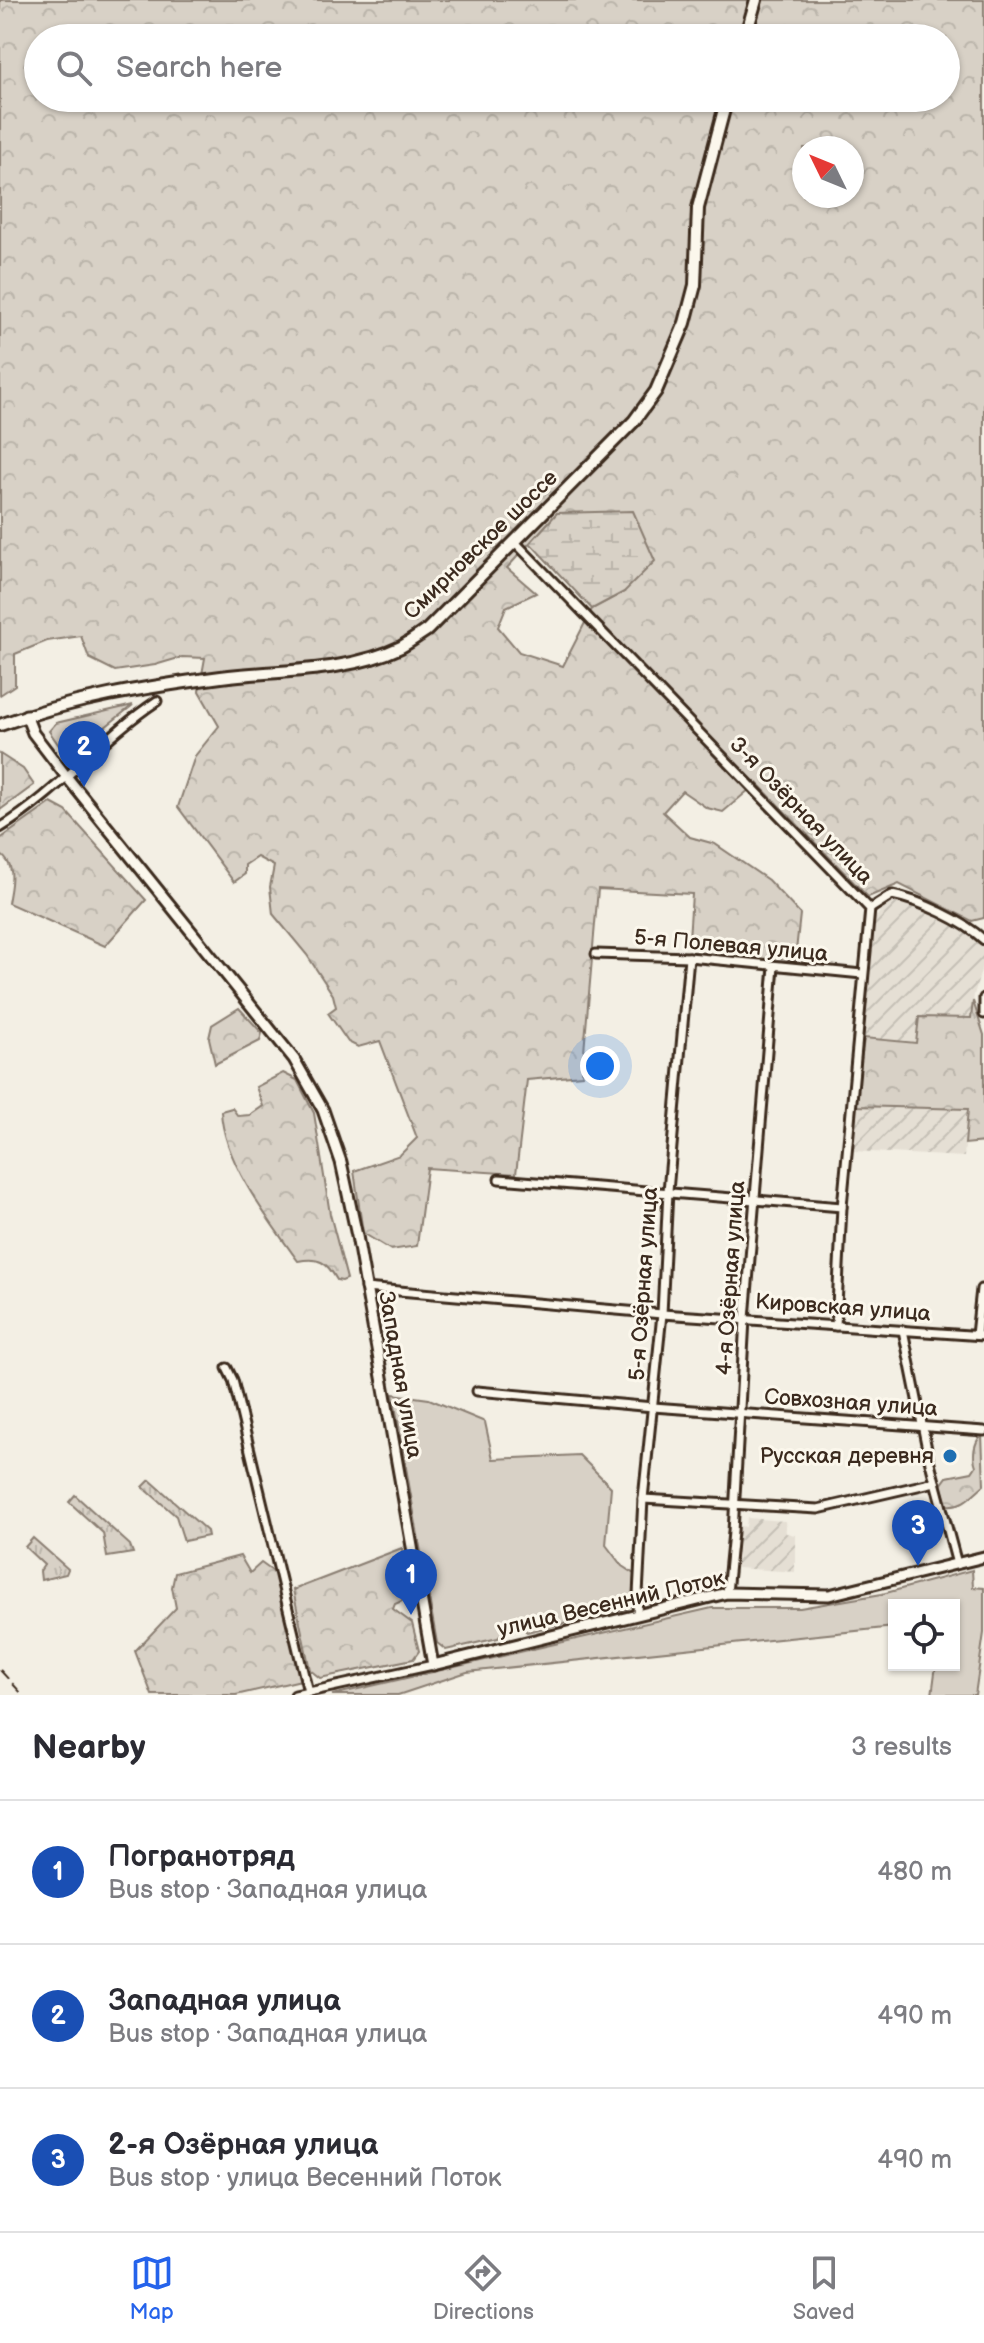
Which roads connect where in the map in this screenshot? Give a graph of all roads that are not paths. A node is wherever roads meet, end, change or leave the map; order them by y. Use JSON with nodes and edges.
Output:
{"nodes":[{"id":1,"x":756,"y":0,"type":"edge"},
{"id":2,"x":749,"y":24,"type":"edge"},
{"id":3,"x":723,"y":112,"type":"edge"},
{"id":4,"x":515,"y":542,"type":"junction"},
{"id":5,"x":157,"y":701,"type":"dead end"},
{"id":6,"x":26,"y":715,"type":"junction"},
{"id":7,"x":0,"y":725,"type":"edge"},
{"id":8,"x":66,"y":776,"type":"junction"},
{"id":9,"x":0,"y":828,"type":"edge"},
{"id":10,"x":870,"y":909,"type":"junction"},
{"id":11,"x":984,"y":940,"type":"edge"},
{"id":12,"x":596,"y":954,"type":"dead end"},
{"id":13,"x":689,"y":957,"type":"junction"},
{"id":14,"x":774,"y":966,"type":"junction"},
{"id":15,"x":862,"y":974,"type":"junction"},
{"id":16,"x":984,"y":998,"type":"edge"},
{"id":17,"x":984,"y":1014,"type":"edge"},
{"id":18,"x":499,"y":1179,"type":"dead end"},
{"id":19,"x":668,"y":1191,"type":"junction"},
{"id":20,"x":754,"y":1199,"type":"junction"},
{"id":21,"x":842,"y":1207,"type":"junction"},
{"id":22,"x":365,"y":1288,"type":"junction"},
{"id":23,"x":981,"y":1289,"type":"dead end"},
{"id":24,"x":662,"y":1314,"type":"junction"},
{"id":25,"x":745,"y":1319,"type":"junction"},
{"id":26,"x":836,"y":1326,"type":"junction"},
{"id":27,"x":903,"y":1330,"type":"junction"},
{"id":28,"x":980,"y":1336,"type":"edge"},
{"id":29,"x":227,"y":1368,"type":"dead end"},
{"id":30,"x":477,"y":1391,"type":"dead end"},
{"id":31,"x":653,"y":1407,"type":"junction"},
{"id":32,"x":739,"y":1413,"type":"junction"},
{"id":33,"x":922,"y":1427,"type":"junction"},
{"id":34,"x":984,"y":1431,"type":"edge"},
{"id":35,"x":935,"y":1482,"type":"junction"},
{"id":36,"x":643,"y":1499,"type":"junction"},
{"id":37,"x":735,"y":1504,"type":"junction"},
{"id":38,"x":984,"y":1557,"type":"edge"},
{"id":39,"x":957,"y":1564,"type":"junction"},
{"id":40,"x":727,"y":1593,"type":"junction"},
{"id":41,"x":637,"y":1614,"type":"junction"},
{"id":42,"x":433,"y":1665,"type":"junction"},
{"id":43,"x":308,"y":1692,"type":"junction"},
{"id":44,"x":295,"y":1695,"type":"edge"}],
"edges":[{"from":1,"to":2,"type":"main road"},
{"from":3,"to":4,"type":"main road","name":"Смирновское шоссе"},
{"from":4,"to":6,"type":"main road","name":"Смирновское шоссе"},
{"from":4,"to":10,"type":"street","name":"3-я Озёрная улица"},
{"from":5,"to":8,"type":"street"},
{"from":6,"to":7,"type":"main road","name":"Смирновское шоссе"},
{"from":6,"to":8,"type":"street","name":"Западная улица"},
{"from":8,"to":9,"type":"street"},
{"from":8,"to":22,"type":"street","name":"Западная улица"},
{"from":10,"to":11,"type":"street"},
{"from":10,"to":15,"type":"street","name":"3-я Озёрная улица"},
{"from":12,"to":13,"type":"street","name":"5-я Полевая улица"},
{"from":13,"to":14,"type":"street","name":"5-я Полевая улица"},
{"from":13,"to":19,"type":"street","name":"5-я Озёрная улица"},
{"from":14,"to":15,"type":"street","name":"5-я Полевая улица"},
{"from":14,"to":20,"type":"street","name":"4-я Озёрная улица"},
{"from":15,"to":21,"type":"street","name":"3-я Озёрная улица"},
{"from":16,"to":17,"type":"street"},
{"from":18,"to":19,"type":"street"},
{"from":19,"to":20,"type":"street"},
{"from":19,"to":24,"type":"street","name":"5-я Озёрная улица"},
{"from":20,"to":21,"type":"street"},
{"from":20,"to":25,"type":"street","name":"4-я Озёрная улица"},
{"from":21,"to":26,"type":"street","name":"3-я Озёрная улица"},
{"from":22,"to":24,"type":"street","name":"Кировская улица"},
{"from":22,"to":42,"type":"street","name":"Западная улица"},
{"from":23,"to":28,"type":"street"},
{"from":24,"to":25,"type":"street","name":"Кировская улица"},
{"from":24,"to":31,"type":"street","name":"5-я Озёрная улица"},
{"from":25,"to":26,"type":"street","name":"Кировская улица"},
{"from":25,"to":32,"type":"street","name":"4-я Озёрная улица"},
{"from":26,"to":27,"type":"street","name":"Кировская улица"},
{"from":27,"to":28,"type":"street","name":"Кировская улица"},
{"from":27,"to":33,"type":"street"},
{"from":29,"to":43,"type":"street"},
{"from":30,"to":31,"type":"street","name":"Совхозная улица"},
{"from":31,"to":32,"type":"street","name":"Совхозная улица"},
{"from":31,"to":36,"type":"street","name":"5-я Озёрная улица"},
{"from":32,"to":33,"type":"street","name":"Совхозная улица"},
{"from":32,"to":37,"type":"street","name":"4-я Озёрная улица"},
{"from":33,"to":34,"type":"street","name":"Совхозная улица"},
{"from":33,"to":35,"type":"street"},
{"from":35,"to":37,"type":"street"},
{"from":35,"to":39,"type":"street"},
{"from":36,"to":37,"type":"street"},
{"from":36,"to":41,"type":"street","name":"5-я Озёрная улица"},
{"from":37,"to":40,"type":"street","name":"4-я Озёрная улица"},
{"from":38,"to":39,"type":"street","name":"улица Весенний Поток"},
{"from":39,"to":40,"type":"street","name":"улица Весенний Поток"},
{"from":40,"to":41,"type":"street","name":"улица Весенний Поток"},
{"from":41,"to":42,"type":"street","name":"улица Весенний Поток"},
{"from":42,"to":43,"type":"street","name":"улица Весенний Поток"},
{"from":43,"to":44,"type":"street","name":"улица Весенний Поток"}]}
